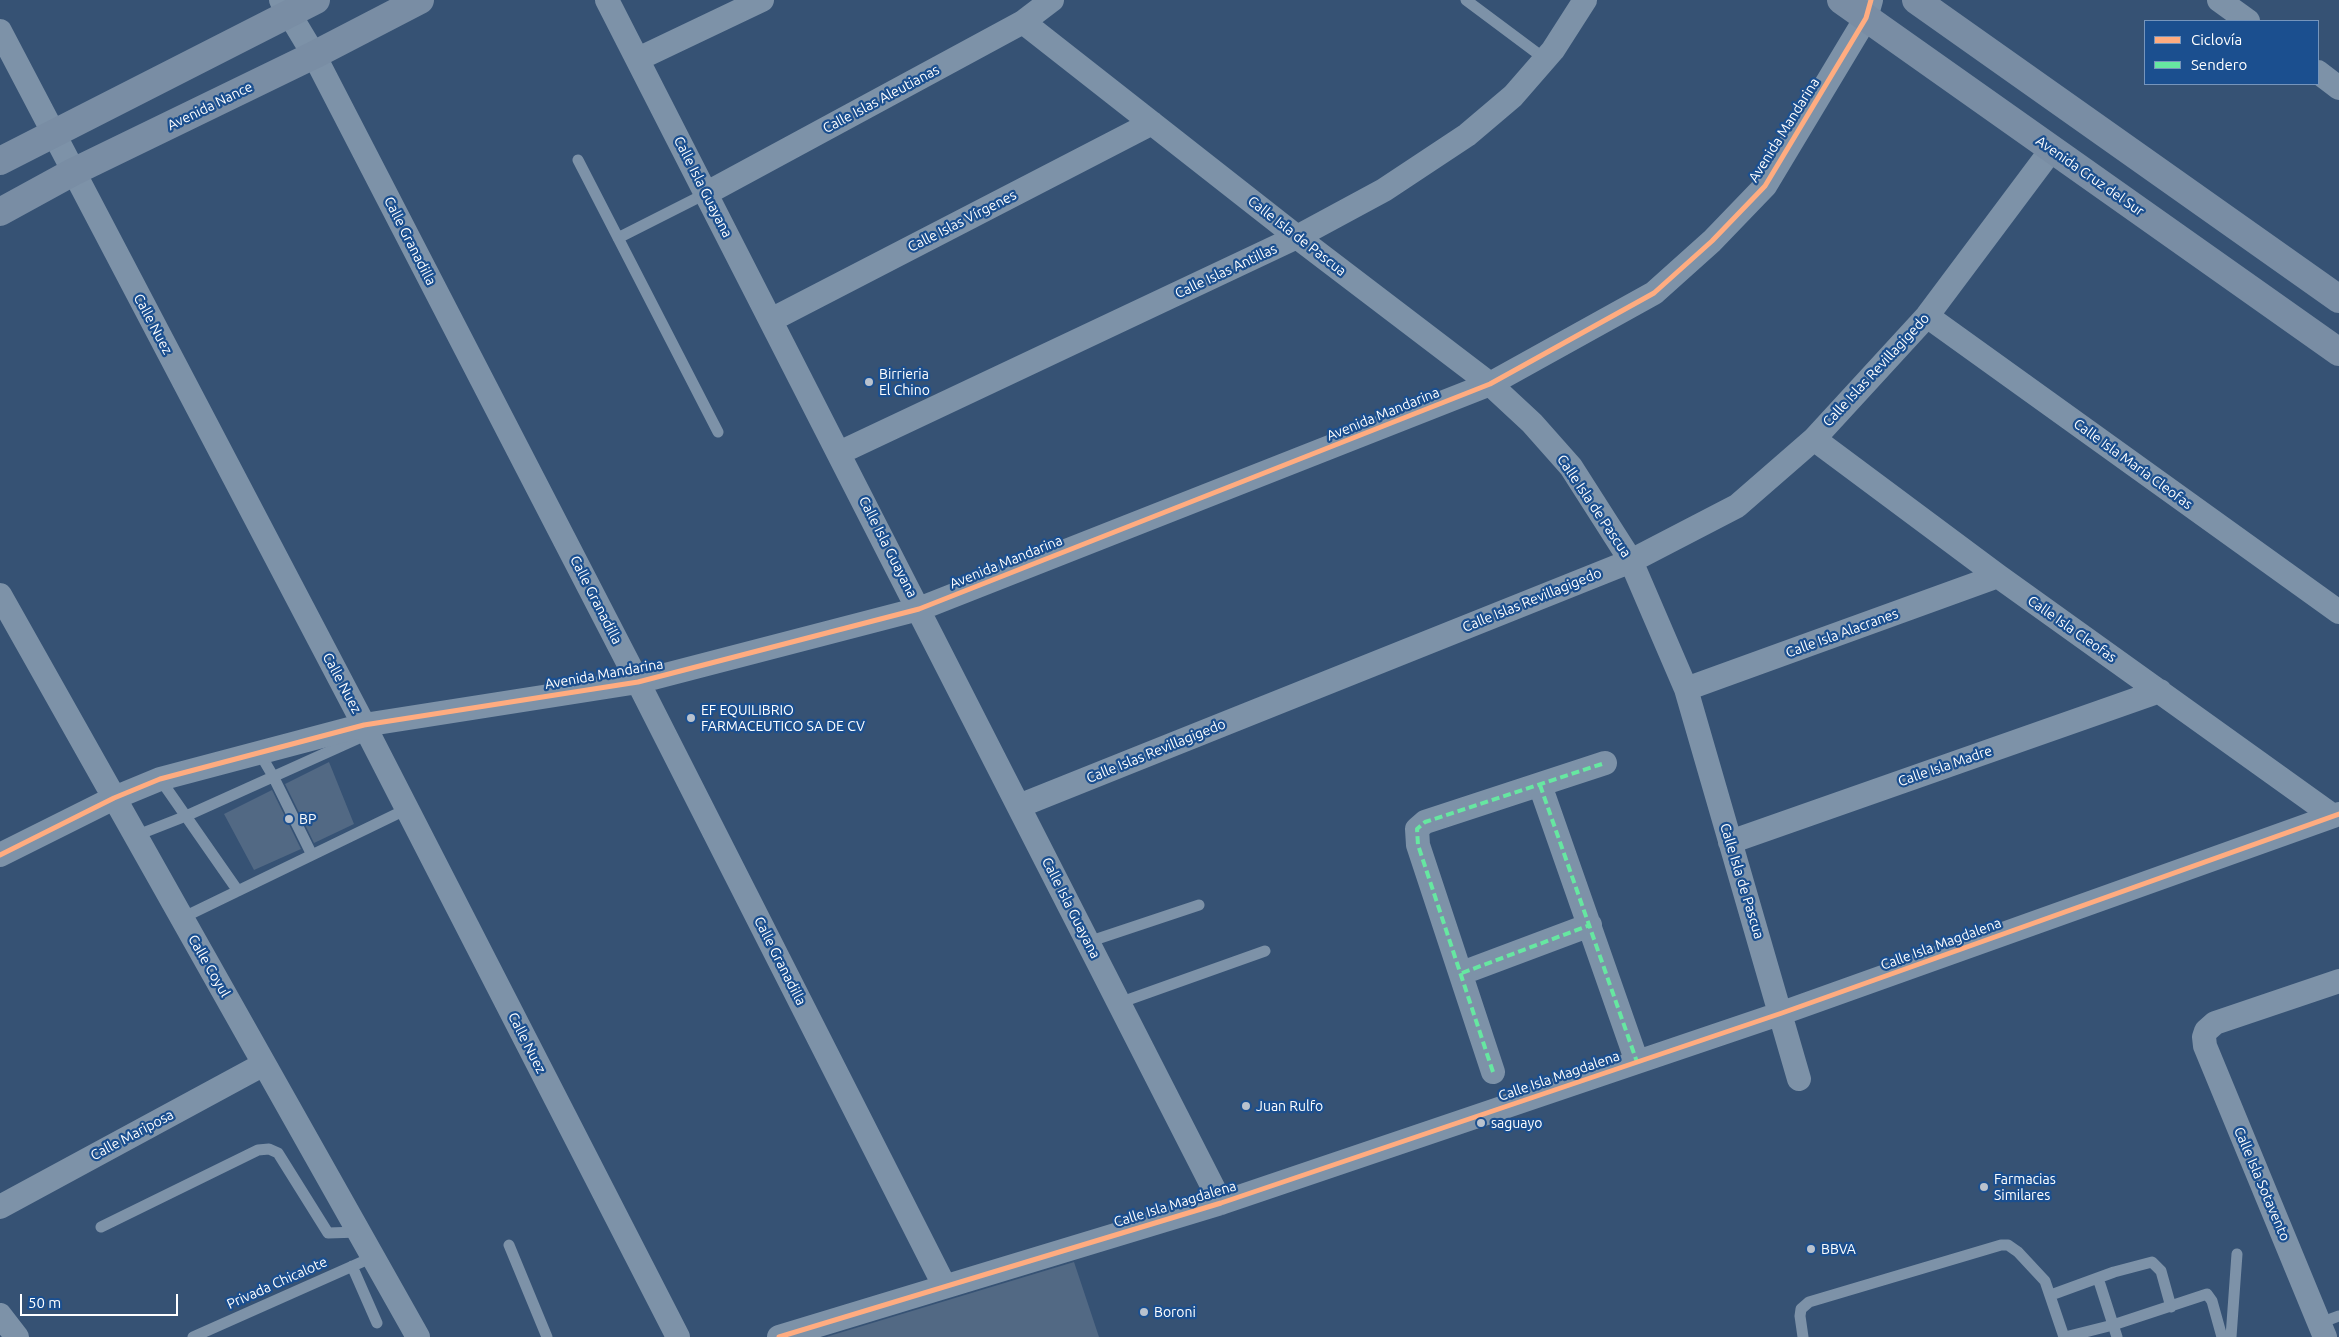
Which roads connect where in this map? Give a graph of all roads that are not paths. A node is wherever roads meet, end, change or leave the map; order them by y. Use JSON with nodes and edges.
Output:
{"nodes":[{"id":1,"x":316,"y":0,"type":"edge"},
{"id":2,"x":420,"y":0,"type":"edge"},
{"id":3,"x":607,"y":0,"type":"edge"},
{"id":4,"x":762,"y":0,"type":"edge"},
{"id":5,"x":1052,"y":0,"type":"edge"},
{"id":6,"x":1466,"y":0,"type":"edge"},
{"id":7,"x":1585,"y":0,"type":"edge"},
{"id":8,"x":1842,"y":0,"type":"edge"},
{"id":9,"x":1916,"y":0,"type":"edge"},
{"id":10,"x":2219,"y":0,"type":"edge"},
{"id":11,"x":285,"y":7,"type":"edge"},
{"id":12,"x":1869,"y":9,"type":"edge"},
{"id":13,"x":2247,"y":20,"type":"edge"},
{"id":14,"x":1023,"y":22,"type":"junction"},
{"id":15,"x":0,"y":31,"type":"edge"},
{"id":16,"x":314,"y":55,"type":"junction"},
{"id":17,"x":638,"y":59,"type":"junction"},
{"id":18,"x":1545,"y":59,"type":"junction"},
{"id":19,"x":2319,"y":73,"type":"edge"},
{"id":20,"x":2339,"y":88,"type":"edge"},
{"id":21,"x":1152,"y":123,"type":"junction"},
{"id":22,"x":53,"y":134,"type":"junction"},
{"id":23,"x":2052,"y":149,"type":"junction"},
{"id":24,"x":578,"y":160,"type":"dead end"},
{"id":25,"x":0,"y":161,"type":"edge"},
{"id":26,"x":73,"y":172,"type":"junction"},
{"id":27,"x":707,"y":194,"type":"junction"},
{"id":28,"x":0,"y":212,"type":"edge"},
{"id":29,"x":1297,"y":237,"type":"junction"},
{"id":30,"x":618,"y":238,"type":"junction"},
{"id":31,"x":2339,"y":299,"type":"edge"},
{"id":32,"x":1927,"y":316,"type":"junction"},
{"id":33,"x":771,"y":320,"type":"junction"},
{"id":34,"x":2339,"y":352,"type":"edge"},
{"id":35,"x":1490,"y":384,"type":"junction"},
{"id":36,"x":718,"y":432,"type":"dead end"},
{"id":37,"x":1814,"y":438,"type":"junction"},
{"id":38,"x":839,"y":453,"type":"junction"},
{"id":39,"x":1630,"y":560,"type":"junction"},
{"id":40,"x":1998,"y":576,"type":"junction"},
{"id":41,"x":0,"y":595,"type":"edge"},
{"id":42,"x":919,"y":608,"type":"junction"},
{"id":43,"x":2339,"y":612,"type":"edge"},
{"id":44,"x":638,"y":682,"type":"junction"},
{"id":45,"x":1686,"y":689,"type":"junction"},
{"id":46,"x":2160,"y":691,"type":"junction"},
{"id":47,"x":366,"y":729,"type":"junction"},
{"id":48,"x":259,"y":752,"type":"junction"},
{"id":49,"x":1605,"y":763,"type":"dead end"},
{"id":50,"x":273,"y":776,"type":"junction"},
{"id":51,"x":160,"y":779,"type":"junction"},
{"id":52,"x":1540,"y":785,"type":"junction"},
{"id":53,"x":114,"y":798,"type":"junction"},
{"id":54,"x":1019,"y":806,"type":"junction"},
{"id":55,"x":407,"y":809,"type":"junction"},
{"id":56,"x":2336,"y":815,"type":"edge"},
{"id":57,"x":186,"y":816,"type":"junction"},
{"id":58,"x":135,"y":836,"type":"junction"},
{"id":59,"x":1730,"y":842,"type":"junction"},
{"id":60,"x":0,"y":855,"type":"edge"},
{"id":61,"x":312,"y":855,"type":"junction"},
{"id":62,"x":238,"y":891,"type":"junction"},
{"id":63,"x":1199,"y":905,"type":"dead end"},
{"id":64,"x":182,"y":918,"type":"junction"},
{"id":65,"x":1590,"y":925,"type":"junction"},
{"id":66,"x":1088,"y":942,"type":"junction"},
{"id":67,"x":1265,"y":951,"type":"dead end"},
{"id":68,"x":1462,"y":973,"type":"junction"},
{"id":69,"x":2338,"y":982,"type":"edge"},
{"id":70,"x":1120,"y":1003,"type":"junction"},
{"id":71,"x":1782,"y":1013,"type":"junction"},
{"id":72,"x":1637,"y":1062,"type":"junction"},
{"id":73,"x":264,"y":1064,"type":"junction"},
{"id":74,"x":1493,"y":1072,"type":"dead end"},
{"id":75,"x":1800,"y":1079,"type":"dead end"},
{"id":76,"x":1221,"y":1202,"type":"junction"},
{"id":77,"x":0,"y":1206,"type":"edge"},
{"id":78,"x":101,"y":1227,"type":"dead end"},
{"id":79,"x":359,"y":1232,"type":"junction"},
{"id":80,"x":509,"y":1245,"type":"dead end"},
{"id":81,"x":2237,"y":1254,"type":"dead end"},
{"id":82,"x":363,"y":1262,"type":"junction"},
{"id":83,"x":2098,"y":1278,"type":"junction"},
{"id":84,"x":944,"y":1285,"type":"junction"},
{"id":85,"x":2051,"y":1295,"type":"junction"},
{"id":86,"x":2171,"y":1307,"type":"junction"},
{"id":87,"x":0,"y":1315,"type":"edge"},
{"id":88,"x":2332,"y":1321,"type":"edge"},
{"id":89,"x":378,"y":1324,"type":"dead end"},
{"id":90,"x":2113,"y":1325,"type":"junction"},
{"id":91,"x":17,"y":1337,"type":"edge"},
{"id":92,"x":193,"y":1337,"type":"edge"},
{"id":93,"x":418,"y":1337,"type":"edge"},
{"id":94,"x":547,"y":1337,"type":"edge"},
{"id":95,"x":678,"y":1337,"type":"edge"},
{"id":96,"x":779,"y":1337,"type":"edge"},
{"id":97,"x":1803,"y":1337,"type":"edge"},
{"id":98,"x":2064,"y":1337,"type":"edge"},
{"id":99,"x":2117,"y":1337,"type":"edge"},
{"id":100,"x":2222,"y":1337,"type":"edge"},
{"id":101,"x":2231,"y":1337,"type":"edge"}],
"edges":[{"from":1,"to":11,"type":"main road"},
{"from":2,"to":16,"type":"main road","name":"Avenida Nance"},
{"from":3,"to":17,"type":"street","name":"Calle Isla Guayana"},
{"from":4,"to":17,"type":"street"},
{"from":5,"to":14,"type":"street","name":"Calle Islas Aleutianas"},
{"from":6,"to":18,"type":"lane"},
{"from":7,"to":18,"type":"street","name":"Calle Islas Antillas"},
{"from":8,"to":12,"type":"main road","name":"Avenida Cruz del Sur"},
{"from":9,"to":31,"type":"main road"},
{"from":10,"to":13,"type":"street"},
{"from":11,"to":16,"type":"street","name":"Calle Granadilla"},
{"from":11,"to":22,"type":"main road"},
{"from":12,"to":23,"type":"main road","name":"Avenida Cruz del Sur"},
{"from":12,"to":35,"type":"street","name":"Avenida Mandarina"},
{"from":14,"to":21,"type":"street","name":"Calle Isla de Pascua"},
{"from":14,"to":27,"type":"street","name":"Calle Islas Aleutianas"},
{"from":15,"to":22,"type":"street","name":"Calle Nuez"},
{"from":16,"to":26,"type":"main road","name":"Avenida Nance"},
{"from":16,"to":44,"type":"street","name":"Calle Granadilla"},
{"from":17,"to":27,"type":"street","name":"Calle Isla Guayana"},
{"from":18,"to":29,"type":"street","name":"Calle Islas Antillas"},
{"from":19,"to":20,"type":"street"},
{"from":21,"to":29,"type":"street","name":"Calle Isla de Pascua"},
{"from":21,"to":33,"type":"street","name":"Calle Islas Vírgenes"},
{"from":22,"to":25,"type":"main road"},
{"from":22,"to":26,"type":"street","name":"Calle Nuez"},
{"from":23,"to":32,"type":"street","name":"Calle Islas Revillagigedo"},
{"from":23,"to":34,"type":"main road","name":"Avenida Cruz del Sur"},
{"from":24,"to":30,"type":"lane"},
{"from":26,"to":28,"type":"main road","name":"Avenida Nance"},
{"from":26,"to":47,"type":"street","name":"Calle Nuez"},
{"from":27,"to":30,"type":"lane"},
{"from":27,"to":33,"type":"street","name":"Calle Isla Guayana"},
{"from":29,"to":35,"type":"street","name":"Calle Isla de Pascua"},
{"from":29,"to":38,"type":"street","name":"Calle Islas Antillas"},
{"from":30,"to":36,"type":"lane"},
{"from":32,"to":37,"type":"street","name":"Calle Islas Revillagigedo"},
{"from":32,"to":43,"type":"street","name":"Calle Isla María Cleofas"},
{"from":33,"to":38,"type":"street","name":"Calle Isla Guayana"},
{"from":35,"to":39,"type":"street","name":"Calle Isla de Pascua"},
{"from":35,"to":42,"type":"street","name":"Avenida Mandarina"},
{"from":37,"to":39,"type":"street","name":"Calle Islas Revillagigedo"},
{"from":37,"to":40,"type":"street","name":"Calle Isla Cleofas"},
{"from":38,"to":42,"type":"street","name":"Calle Isla Guayana"},
{"from":39,"to":45,"type":"street","name":"Calle Isla de Pascua"},
{"from":39,"to":54,"type":"street","name":"Calle Islas Revillagigedo"},
{"from":40,"to":45,"type":"street","name":"Calle Isla Alacranes"},
{"from":40,"to":46,"type":"street","name":"Calle Isla Cleofas"},
{"from":41,"to":53,"type":"street","name":"Calle Coyul"},
{"from":42,"to":44,"type":"street","name":"Avenida Mandarina"},
{"from":42,"to":54,"type":"street","name":"Calle Isla Guayana"},
{"from":44,"to":47,"type":"street","name":"Avenida Mandarina"},
{"from":44,"to":84,"type":"street","name":"Calle Granadilla"},
{"from":45,"to":59,"type":"street","name":"Calle Isla de Pascua"},
{"from":46,"to":56,"type":"street","name":"Calle Isla Cleofas"},
{"from":46,"to":59,"type":"street","name":"Calle Isla Madre"},
{"from":47,"to":48,"type":"street","name":"Avenida Mandarina"},
{"from":47,"to":50,"type":"lane"},
{"from":47,"to":55,"type":"street","name":"Calle Nuez"},
{"from":48,"to":50,"type":"lane"},
{"from":48,"to":51,"type":"street","name":"Avenida Mandarina"},
{"from":49,"to":52,"type":"street"},
{"from":50,"to":57,"type":"lane"},
{"from":50,"to":61,"type":"lane"},
{"from":51,"to":53,"type":"street","name":"Avenida Mandarina"},
{"from":51,"to":57,"type":"lane"},
{"from":52,"to":65,"type":"street"},
{"from":52,"to":68,"type":"street"},
{"from":53,"to":58,"type":"street","name":"Calle Coyul"},
{"from":53,"to":60,"type":"street","name":"Avenida Mandarina"},
{"from":54,"to":66,"type":"street","name":"Calle Isla Guayana"},
{"from":55,"to":61,"type":"lane"},
{"from":55,"to":95,"type":"street","name":"Calle Nuez"},
{"from":56,"to":71,"type":"street","name":"Calle Isla Magdalena"},
{"from":57,"to":58,"type":"lane"},
{"from":57,"to":62,"type":"lane"},
{"from":58,"to":64,"type":"street","name":"Calle Coyul"},
{"from":59,"to":71,"type":"street","name":"Calle Isla de Pascua"},
{"from":61,"to":62,"type":"lane"},
{"from":62,"to":64,"type":"lane"},
{"from":63,"to":66,"type":"lane"},
{"from":64,"to":73,"type":"street","name":"Calle Coyul"},
{"from":65,"to":68,"type":"street"},
{"from":65,"to":72,"type":"street"},
{"from":66,"to":70,"type":"street","name":"Calle Isla Guayana"},
{"from":67,"to":70,"type":"lane"},
{"from":68,"to":74,"type":"street"},
{"from":69,"to":88,"type":"street","name":"Calle Isla Sotavento"},
{"from":70,"to":76,"type":"street","name":"Calle Isla Guayana"},
{"from":71,"to":72,"type":"street","name":"Calle Isla Magdalena"},
{"from":71,"to":75,"type":"street","name":"Calle Isla de Pascua"},
{"from":72,"to":76,"type":"street","name":"Calle Isla Magdalena"},
{"from":73,"to":77,"type":"street","name":"Calle Mariposa"},
{"from":73,"to":79,"type":"street","name":"Calle Coyul"},
{"from":76,"to":84,"type":"street","name":"Calle Isla Magdalena"},
{"from":78,"to":79,"type":"lane"},
{"from":79,"to":82,"type":"street","name":"Calle Coyul"},
{"from":80,"to":94,"type":"lane"},
{"from":81,"to":101,"type":"lane"},
{"from":82,"to":89,"type":"lane"},
{"from":82,"to":92,"type":"lane","name":"Privada Chicalote"},
{"from":82,"to":93,"type":"street","name":"Calle Coyul"},
{"from":83,"to":85,"type":"lane"},
{"from":83,"to":86,"type":"lane"},
{"from":83,"to":90,"type":"lane"},
{"from":84,"to":96,"type":"street","name":"Calle Isla Magdalena"},
{"from":85,"to":97,"type":"lane"},
{"from":85,"to":98,"type":"lane"},
{"from":86,"to":90,"type":"lane"},
{"from":86,"to":100,"type":"lane"},
{"from":87,"to":91,"type":"street"},
{"from":90,"to":98,"type":"lane"},
{"from":90,"to":99,"type":"lane"}]}
